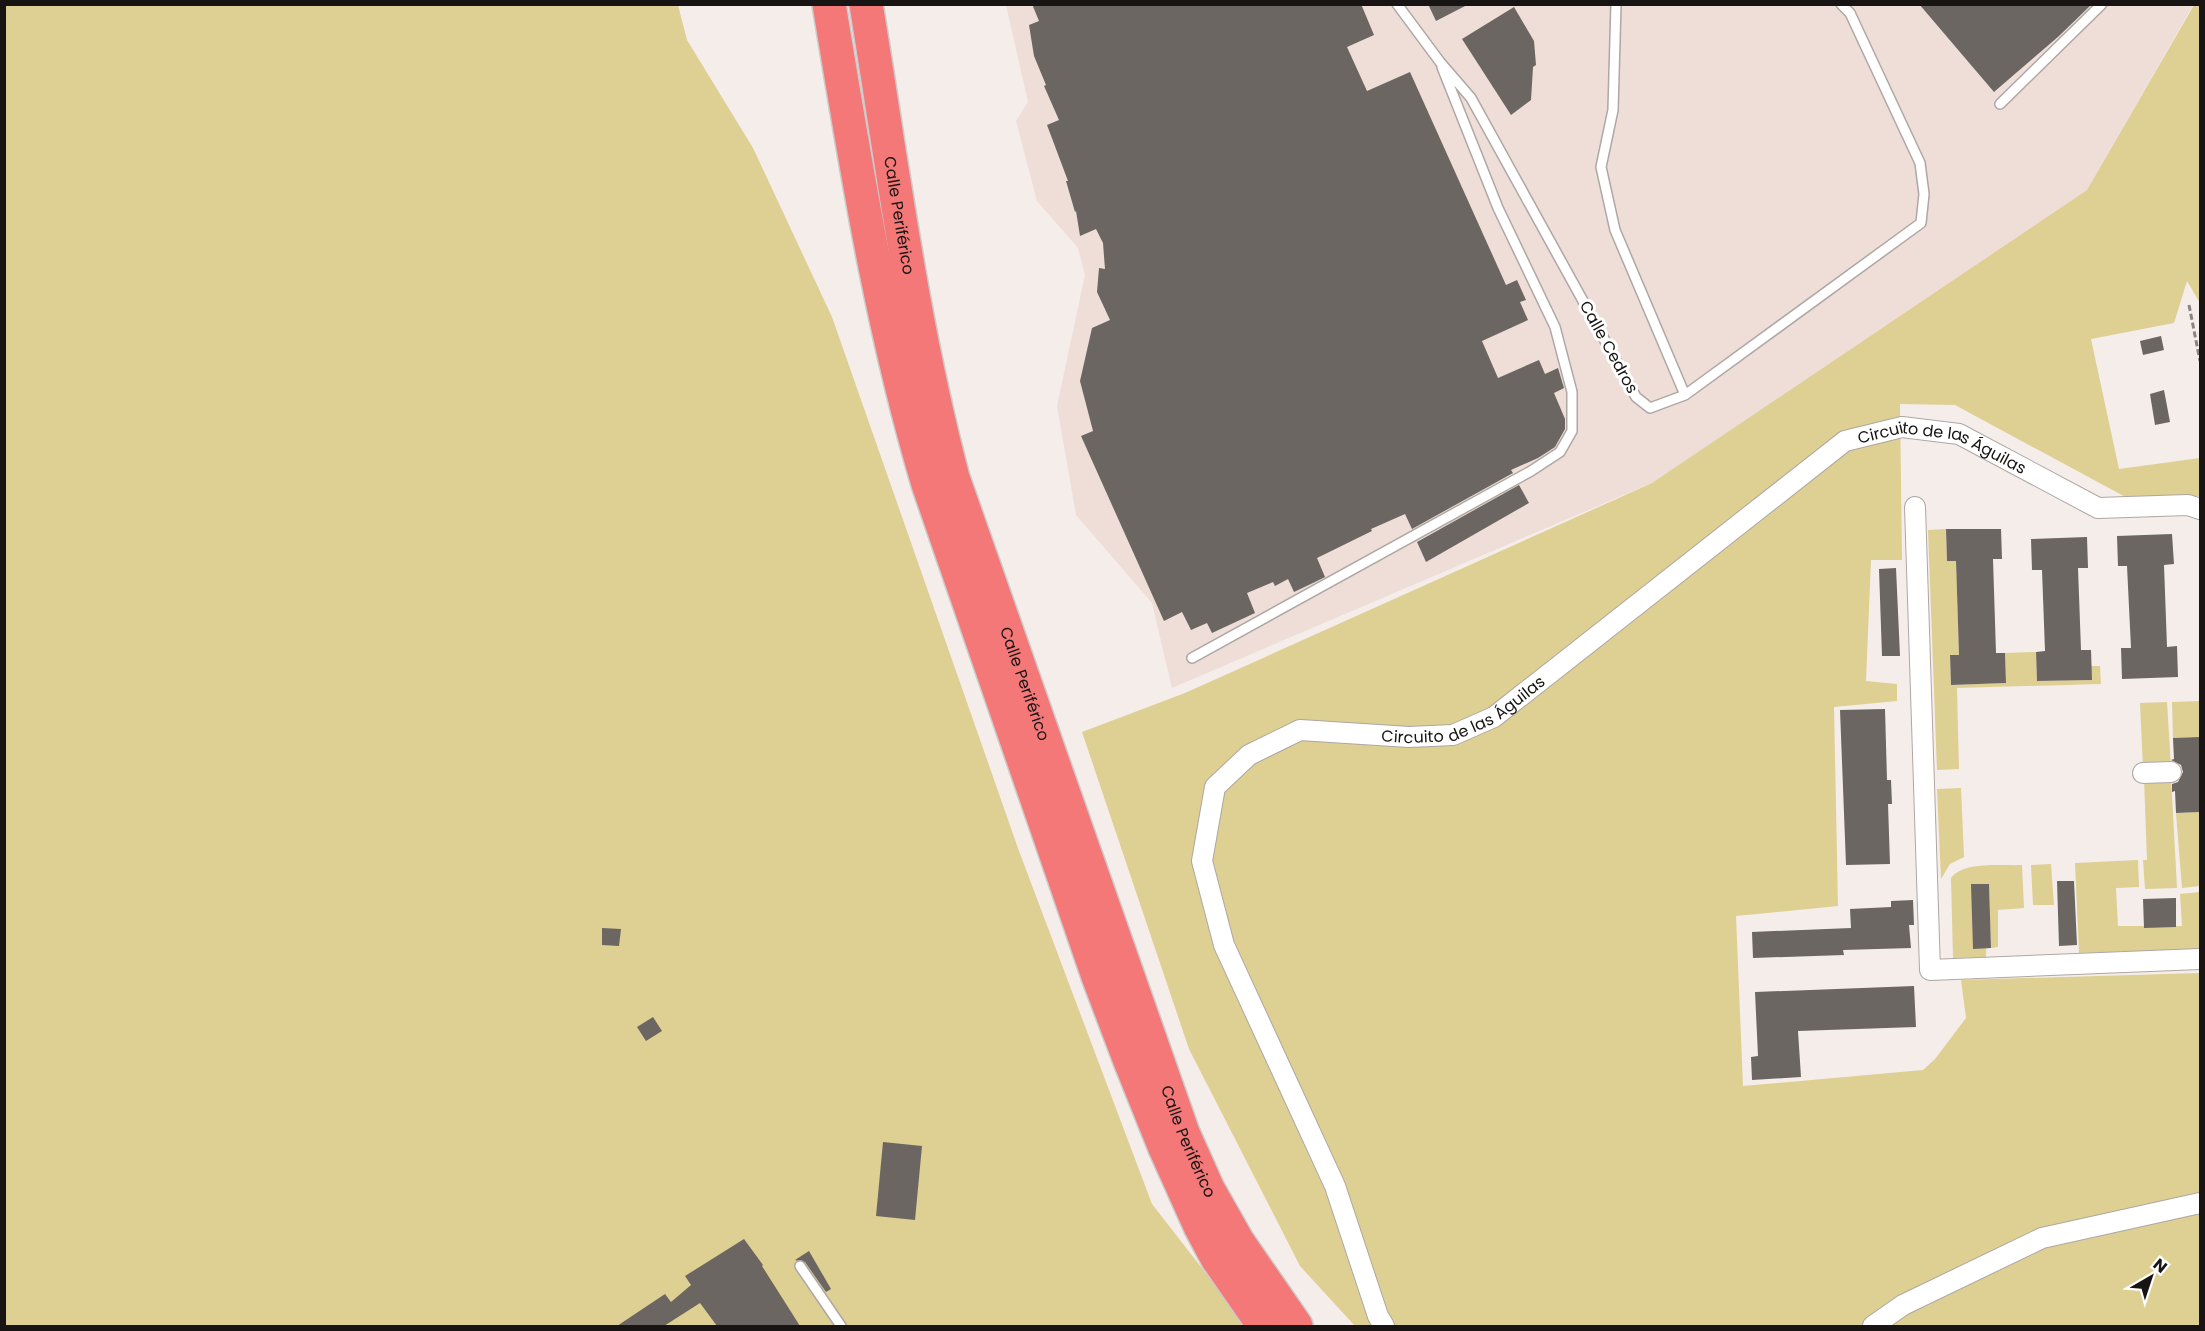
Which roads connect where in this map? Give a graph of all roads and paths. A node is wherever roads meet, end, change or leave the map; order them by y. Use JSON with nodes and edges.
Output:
{"nodes":[{"id":1,"x":829,"y":4,"type":"edge"},
{"id":2,"x":866,"y":4,"type":"edge"},
{"id":3,"x":1397,"y":4,"type":"edge"},
{"id":4,"x":1841,"y":4,"type":"edge"},
{"id":5,"x":2102,"y":4,"type":"edge"},
{"id":6,"x":1617,"y":5,"type":"edge"},
{"id":7,"x":1440,"y":62,"type":"junction"},
{"id":8,"x":2000,"y":104,"type":"dead end"},
{"id":9,"x":2189,"y":305,"type":"dead end"},
{"id":10,"x":2200,"y":361,"type":"edge"},
{"id":11,"x":1685,"y":395,"type":"junction"},
{"id":12,"x":1915,"y":507,"type":"dead end"},
{"id":13,"x":2200,"y":509,"type":"edge"},
{"id":14,"x":1192,"y":658,"type":"dead end"},
{"id":15,"x":2171,"y":772,"type":"dead end"},
{"id":16,"x":2143,"y":773,"type":"dead end"},
{"id":17,"x":2200,"y":959,"type":"edge"},
{"id":18,"x":2200,"y":1203,"type":"edge"},
{"id":19,"x":800,"y":1266,"type":"dead end"},
{"id":20,"x":841,"y":1326,"type":"edge"},
{"id":21,"x":1264,"y":1326,"type":"edge"},
{"id":22,"x":1296,"y":1326,"type":"edge"},
{"id":23,"x":1384,"y":1326,"type":"edge"},
{"id":24,"x":1872,"y":1326,"type":"edge"}],
"edges":[{"from":1,"to":21,"type":"highway","name":"Calle Periférico"},
{"from":2,"to":22,"type":"highway","name":"Calle Periférico"},
{"from":3,"to":7,"type":"lane","name":"Calle Cedros"},
{"from":4,"to":11,"type":"lane","name":"Calle Cedros"},
{"from":5,"to":8,"type":"lane"},
{"from":6,"to":11,"type":"lane"},
{"from":7,"to":11,"type":"lane","name":"Calle Cedros"},
{"from":7,"to":14,"type":"lane"},
{"from":9,"to":10,"type":"path"},
{"from":12,"to":17,"type":"street"},
{"from":13,"to":23,"type":"street","name":"Circuito de las Águilas"},
{"from":15,"to":16,"type":"street"},
{"from":18,"to":24,"type":"street"},
{"from":19,"to":20,"type":"lane"}]}
